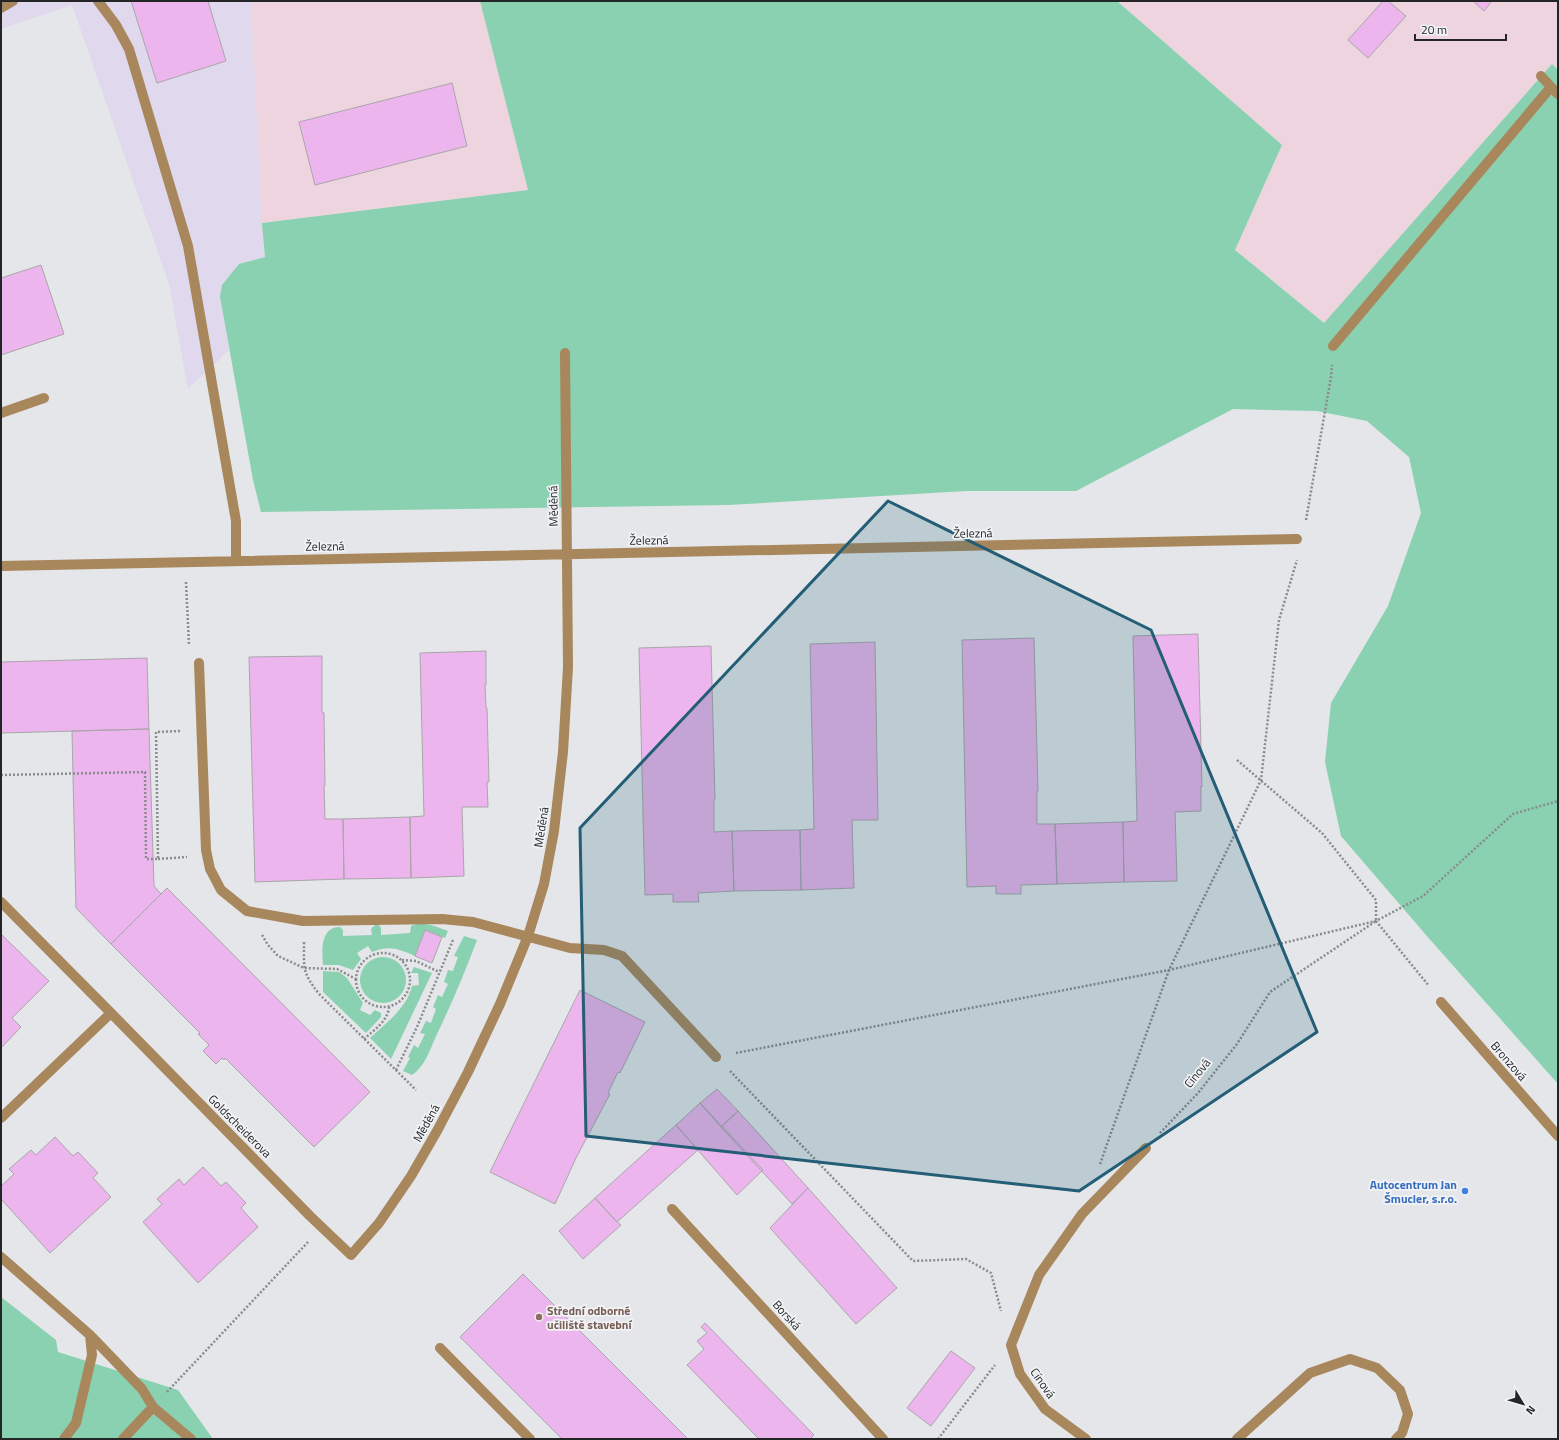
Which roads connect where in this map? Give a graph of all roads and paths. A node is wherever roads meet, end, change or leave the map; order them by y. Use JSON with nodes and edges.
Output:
{"nodes":[{"id":1,"x":13,"y":1,"type":"edge"},
{"id":2,"x":98,"y":1,"type":"edge"},
{"id":3,"x":1,"y":8,"type":"edge"},
{"id":4,"x":1541,"y":76,"type":"dead end"},
{"id":5,"x":1554,"y":91,"type":"edge"},
{"id":6,"x":1333,"y":346,"type":"joint"},
{"id":7,"x":565,"y":353,"type":"dead end"},
{"id":8,"x":44,"y":398,"type":"dead end"},
{"id":9,"x":1,"y":412,"type":"edge"},
{"id":10,"x":1306,"y":522,"type":"dead end"},
{"id":11,"x":1297,"y":539,"type":"dead end"},
{"id":12,"x":1299,"y":553,"type":"dead end"},
{"id":13,"x":567,"y":554,"type":"junction"},
{"id":14,"x":236,"y":561,"type":"junction"},
{"id":15,"x":185,"y":562,"type":"junction"},
{"id":16,"x":1,"y":566,"type":"edge"},
{"id":17,"x":199,"y":663,"type":"joint"},
{"id":18,"x":202,"y":731,"type":"junction"},
{"id":19,"x":1237,"y":760,"type":"dead end"},
{"id":20,"x":1,"y":775,"type":"edge"},
{"id":21,"x":1261,"y":780,"type":"junction"},
{"id":22,"x":1558,"y":802,"type":"edge"},
{"id":23,"x":179,"y":858,"type":"dead end"},
{"id":24,"x":158,"y":859,"type":"junction"},
{"id":25,"x":1,"y":902,"type":"edge"},
{"id":26,"x":247,"y":911,"type":"junction"},
{"id":27,"x":303,"y":921,"type":"junction"},
{"id":28,"x":459,"y":921,"type":"junction"},
{"id":29,"x":1376,"y":921,"type":"junction"},
{"id":30,"x":528,"y":936,"type":"junction"},
{"id":31,"x":402,"y":960,"type":"junction"},
{"id":32,"x":304,"y":968,"type":"junction"},
{"id":33,"x":1169,"y":970,"type":"junction"},
{"id":34,"x":439,"y":972,"type":"junction"},
{"id":35,"x":356,"y":979,"type":"junction"},
{"id":36,"x":1441,"y":1002,"type":"joint"},
{"id":37,"x":389,"y":1007,"type":"junction"},
{"id":38,"x":111,"y":1013,"type":"junction"},
{"id":39,"x":364,"y":1039,"type":"junction"},
{"id":40,"x":716,"y":1057,"type":"junction"},
{"id":41,"x":396,"y":1070,"type":"junction"},
{"id":42,"x":416,"y":1090,"type":"dead end"},
{"id":43,"x":1,"y":1118,"type":"edge"},
{"id":44,"x":1558,"y":1136,"type":"edge"},
{"id":45,"x":1146,"y":1148,"type":"joint"},
{"id":46,"x":1098,"y":1169,"type":"dead end"},
{"id":47,"x":672,"y":1209,"type":"dead end"},
{"id":48,"x":322,"y":1227,"type":"junction"},
{"id":49,"x":351,"y":1255,"type":"joint"},
{"id":50,"x":1,"y":1257,"type":"edge"},
{"id":51,"x":90,"y":1335,"type":"junction"},
{"id":52,"x":1011,"y":1345,"type":"junction"},
{"id":53,"x":440,"y":1348,"type":"dead end"},
{"id":54,"x":153,"y":1407,"type":"junction"},
{"id":55,"x":64,"y":1439,"type":"edge"},
{"id":56,"x":123,"y":1439,"type":"edge"},
{"id":57,"x":191,"y":1439,"type":"edge"},
{"id":58,"x":530,"y":1439,"type":"edge"},
{"id":59,"x":883,"y":1439,"type":"edge"},
{"id":60,"x":938,"y":1439,"type":"edge"},
{"id":61,"x":1086,"y":1439,"type":"edge"},
{"id":62,"x":1237,"y":1439,"type":"edge"},
{"id":63,"x":1396,"y":1439,"type":"edge"}],
"edges":[{"from":1,"to":3,"type":"street"},
{"from":2,"to":14,"type":"street"},
{"from":4,"to":5,"type":"street"},
{"from":5,"to":6,"type":"street"},
{"from":6,"to":10,"type":"path"},
{"from":7,"to":13,"type":"street","name":"Měděná"},
{"from":8,"to":9,"type":"street"},
{"from":11,"to":13,"type":"street","name":"Železná"},
{"from":12,"to":21,"type":"path"},
{"from":13,"to":14,"type":"street","name":"Železná"},
{"from":13,"to":30,"type":"street","name":"Měděná"},
{"from":14,"to":15,"type":"street","name":"Železná"},
{"from":15,"to":16,"type":"street","name":"Železná"},
{"from":15,"to":17,"type":"path"},
{"from":17,"to":18,"type":"street"},
{"from":18,"to":24,"type":"path"},
{"from":18,"to":26,"type":"street"},
{"from":19,"to":21,"type":"path"},
{"from":20,"to":24,"type":"path"},
{"from":21,"to":29,"type":"path"},
{"from":21,"to":33,"type":"path"},
{"from":22,"to":29,"type":"path"},
{"from":23,"to":24,"type":"path"},
{"from":25,"to":38,"type":"street","name":"Goldscheiderova"},
{"from":26,"to":27,"type":"street"},
{"from":26,"to":32,"type":"path"},
{"from":27,"to":28,"type":"street"},
{"from":27,"to":32,"type":"path"},
{"from":28,"to":30,"type":"street"},
{"from":28,"to":34,"type":"path"},
{"from":29,"to":33,"type":"path"},
{"from":29,"to":36,"type":"path"},
{"from":29,"to":45,"type":"path","name":"Cínová"},
{"from":30,"to":40,"type":"street"},
{"from":30,"to":49,"type":"street","name":"Měděná"},
{"from":31,"to":34,"type":"path"},
{"from":31,"to":35,"type":"path"},
{"from":31,"to":37,"type":"path"},
{"from":32,"to":35,"type":"path"},
{"from":32,"to":39,"type":"path"},
{"from":33,"to":40,"type":"path"},
{"from":33,"to":46,"type":"path"},
{"from":34,"to":41,"type":"path"},
{"from":35,"to":37,"type":"path"},
{"from":36,"to":44,"type":"street","name":"Bronzová"},
{"from":37,"to":39,"type":"path"},
{"from":38,"to":43,"type":"street"},
{"from":38,"to":48,"type":"street","name":"Goldscheiderova"},
{"from":39,"to":41,"type":"path"},
{"from":40,"to":52,"type":"path"},
{"from":41,"to":42,"type":"path"},
{"from":45,"to":52,"type":"street"},
{"from":47,"to":59,"type":"street","name":"Borská"},
{"from":48,"to":49,"type":"street","name":"Goldscheiderova"},
{"from":48,"to":54,"type":"path"},
{"from":50,"to":51,"type":"street"},
{"from":51,"to":54,"type":"street"},
{"from":51,"to":55,"type":"street"},
{"from":52,"to":60,"type":"path"},
{"from":52,"to":61,"type":"street","name":"Cínová"},
{"from":53,"to":58,"type":"street"},
{"from":54,"to":56,"type":"street"},
{"from":54,"to":57,"type":"street"},
{"from":62,"to":63,"type":"street"}]}
